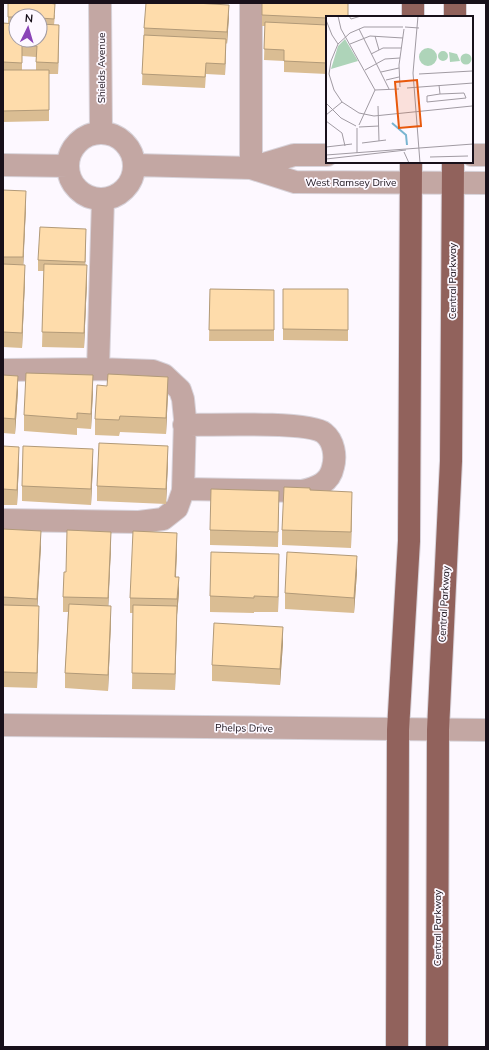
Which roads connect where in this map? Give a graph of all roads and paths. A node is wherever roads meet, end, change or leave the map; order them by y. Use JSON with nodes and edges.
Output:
{"nodes":[{"id":1,"x":100,"y":3,"type":"edge"},
{"id":2,"x":251,"y":3,"type":"edge"},
{"id":3,"x":413,"y":3,"type":"edge"},
{"id":4,"x":455,"y":3,"type":"edge"},
{"id":5,"x":413,"y":16,"type":"edge"},
{"id":6,"x":455,"y":16,"type":"edge"},
{"id":7,"x":101,"y":132,"type":"junction"},
{"id":8,"x":326,"y":155,"type":"edge"},
{"id":9,"x":473,"y":155,"type":"edge"},
{"id":10,"x":486,"y":155,"type":"edge"},
{"id":11,"x":453,"y":163,"type":"edge"},
{"id":12,"x":3,"y":165,"type":"edge"},
{"id":13,"x":135,"y":165,"type":"junction"},
{"id":14,"x":68,"y":166,"type":"junction"},
{"id":15,"x":251,"y":168,"type":"junction"},
{"id":16,"x":411,"y":172,"type":"edge"},
{"id":17,"x":452,"y":183,"type":"junction"},
{"id":18,"x":486,"y":183,"type":"edge"},
{"id":19,"x":103,"y":199,"type":"junction"},
{"id":20,"x":98,"y":369,"type":"junction"},
{"id":21,"x":3,"y":370,"type":"edge"},
{"id":22,"x":184,"y":425,"type":"junction"},
{"id":23,"x":183,"y":489,"type":"junction"},
{"id":24,"x":3,"y":520,"type":"edge"},
{"id":25,"x":3,"y":725,"type":"edge"},
{"id":26,"x":398,"y":730,"type":"junction"},
{"id":27,"x":438,"y":730,"type":"junction"},
{"id":28,"x":486,"y":730,"type":"edge"},
{"id":29,"x":398,"y":1047,"type":"edge"},
{"id":30,"x":437,"y":1047,"type":"edge"}],
"edges":[{"from":1,"to":7,"type":"street","name":"Shields Avenue"},
{"from":2,"to":15,"type":"street"},
{"from":3,"to":5,"type":"main road"},
{"from":4,"to":6,"type":"main road"},
{"from":7,"to":13,"type":"street"},
{"from":7,"to":14,"type":"street"},
{"from":8,"to":15,"type":"street","name":"West Ramsey Drive"},
{"from":9,"to":10,"type":"street"},
{"from":11,"to":17,"type":"main road","name":"Central Parkway"},
{"from":12,"to":14,"type":"street"},
{"from":13,"to":15,"type":"street","name":"West Ramsey Drive"},
{"from":13,"to":19,"type":"street"},
{"from":14,"to":19,"type":"street"},
{"from":15,"to":16,"type":"street","name":"West Ramsey Drive"},
{"from":16,"to":17,"type":"street","name":"West Ramsey Drive"},
{"from":16,"to":26,"type":"main road"},
{"from":17,"to":18,"type":"street","name":"West Ramsey Drive"},
{"from":17,"to":27,"type":"main road","name":"Central Parkway"},
{"from":19,"to":20,"type":"street"},
{"from":20,"to":21,"type":"street"},
{"from":20,"to":22,"type":"street"},
{"from":22,"to":23,"type":"street"},
{"from":22,"to":23,"type":"street"},
{"from":23,"to":24,"type":"street"},
{"from":25,"to":26,"type":"street","name":"Phelps Drive"},
{"from":26,"to":27,"type":"street","name":"Phelps Drive"},
{"from":26,"to":29,"type":"main road"},
{"from":27,"to":28,"type":"street","name":"Phelps Drive"},
{"from":27,"to":30,"type":"main road","name":"Central Parkway"}]}
